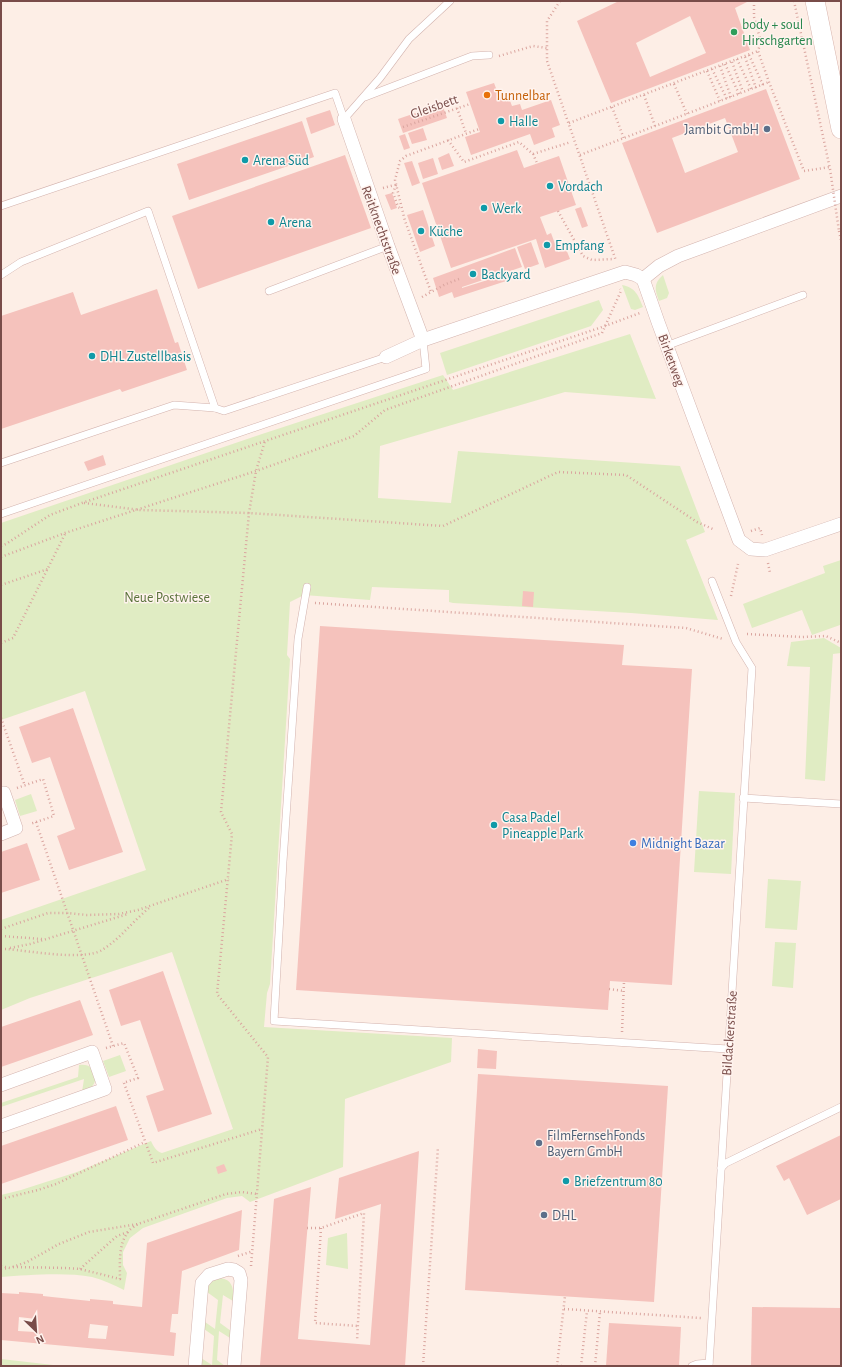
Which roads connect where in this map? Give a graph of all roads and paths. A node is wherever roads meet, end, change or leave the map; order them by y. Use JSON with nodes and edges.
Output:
{"nodes":[{"id":1,"x":450,"y":1,"type":"edge"},
{"id":2,"x":560,"y":1,"type":"edge"},
{"id":3,"x":754,"y":1,"type":"edge"},
{"id":4,"x":794,"y":1,"type":"edge"},
{"id":5,"x":815,"y":1,"type":"edge"},
{"id":6,"x":547,"y":48,"type":"junction"},
{"id":7,"x":758,"y":51,"type":"junction"},
{"id":8,"x":489,"y":55,"type":"joint"},
{"id":9,"x":749,"y":55,"type":"junction"},
{"id":10,"x":744,"y":57,"type":"junction"},
{"id":11,"x":737,"y":59,"type":"junction"},
{"id":12,"x":732,"y":62,"type":"junction"},
{"id":13,"x":725,"y":64,"type":"junction"},
{"id":14,"x":720,"y":66,"type":"junction"},
{"id":15,"x":712,"y":69,"type":"junction"},
{"id":16,"x":707,"y":71,"type":"junction"},
{"id":17,"x":769,"y":82,"type":"junction"},
{"id":18,"x":674,"y":84,"type":"junction"},
{"id":19,"x":763,"y":85,"type":"junction"},
{"id":20,"x":756,"y":88,"type":"junction"},
{"id":21,"x":751,"y":89,"type":"junction"},
{"id":22,"x":743,"y":92,"type":"junction"},
{"id":23,"x":738,"y":94,"type":"junction"},
{"id":24,"x":644,"y":95,"type":"junction"},
{"id":25,"x":364,"y":98,"type":"junction"},
{"id":26,"x":729,"y":98,"type":"junction"},
{"id":27,"x":720,"y":101,"type":"junction"},
{"id":28,"x":470,"y":104,"type":"dead end"},
{"id":29,"x":612,"y":107,"type":"junction"},
{"id":30,"x":457,"y":108,"type":"junction"},
{"id":31,"x":687,"y":114,"type":"junction"},
{"id":32,"x":344,"y":119,"type":"junction"},
{"id":33,"x":569,"y":123,"type":"junction"},
{"id":34,"x":655,"y":126,"type":"junction"},
{"id":35,"x":403,"y":127,"type":"dead end"},
{"id":36,"x":479,"y":128,"type":"dead end"},
{"id":37,"x":841,"y":129,"type":"edge"},
{"id":38,"x":472,"y":131,"type":"junction"},
{"id":39,"x":466,"y":133,"type":"junction"},
{"id":40,"x":473,"y":135,"type":"dead end"},
{"id":41,"x":624,"y":138,"type":"junction"},
{"id":42,"x":448,"y":140,"type":"junction"},
{"id":43,"x":571,"y":142,"type":"dead end"},
{"id":44,"x":533,"y":154,"type":"junction"},
{"id":45,"x":580,"y":156,"type":"junction"},
{"id":46,"x":537,"y":163,"type":"dead end"},
{"id":47,"x":830,"y":168,"type":"junction"},
{"id":48,"x":396,"y":185,"type":"junction"},
{"id":49,"x":841,"y":196,"type":"edge"},
{"id":50,"x":400,"y":198,"type":"junction"},
{"id":51,"x":395,"y":200,"type":"junction"},
{"id":52,"x":1,"y":206,"type":"edge"},
{"id":53,"x":402,"y":209,"type":"junction"},
{"id":54,"x":558,"y":211,"type":"dead end"},
{"id":55,"x":841,"y":240,"type":"edge"},
{"id":56,"x":388,"y":246,"type":"junction"},
{"id":57,"x":1,"y":275,"type":"edge"},
{"id":58,"x":459,"y":279,"type":"dead end"},
{"id":59,"x":644,"y":279,"type":"junction"},
{"id":60,"x":269,"y":291,"type":"dead end"},
{"id":61,"x":621,"y":291,"type":"dead end"},
{"id":62,"x":803,"y":296,"type":"dead end"},
{"id":63,"x":653,"y":308,"type":"junction"},
{"id":64,"x":605,"y":326,"type":"junction"},
{"id":65,"x":423,"y":340,"type":"junction"},
{"id":66,"x":666,"y":346,"type":"junction"},
{"id":67,"x":386,"y":357,"type":"joint"},
{"id":68,"x":215,"y":408,"type":"junction"},
{"id":69,"x":265,"y":441,"type":"junction"},
{"id":70,"x":1,"y":463,"type":"edge"},
{"id":71,"x":256,"y":471,"type":"junction"},
{"id":72,"x":82,"y":503,"type":"junction"},
{"id":73,"x":140,"y":510,"type":"junction"},
{"id":74,"x":249,"y":513,"type":"junction"},
{"id":75,"x":1,"y":514,"type":"edge"},
{"id":76,"x":841,"y":524,"type":"edge"},
{"id":77,"x":715,"y":530,"type":"dead end"},
{"id":78,"x":65,"y":533,"type":"junction"},
{"id":79,"x":1,"y":546,"type":"edge"},
{"id":80,"x":1,"y":557,"type":"edge"},
{"id":81,"x":738,"y":564,"type":"dead end"},
{"id":82,"x":48,"y":569,"type":"junction"},
{"id":83,"x":712,"y":581,"type":"dead end"},
{"id":84,"x":1,"y":585,"type":"edge"},
{"id":85,"x":307,"y":587,"type":"dead end"},
{"id":86,"x":304,"y":602,"type":"junction"},
{"id":87,"x":734,"y":602,"type":"dead end"},
{"id":88,"x":744,"y":627,"type":"dead end"},
{"id":89,"x":746,"y":634,"type":"junction"},
{"id":90,"x":736,"y":642,"type":"junction"},
{"id":91,"x":1,"y":643,"type":"edge"},
{"id":92,"x":841,"y":643,"type":"edge"},
{"id":93,"x":1,"y":718,"type":"edge"},
{"id":94,"x":25,"y":786,"type":"junction"},
{"id":95,"x":2,"y":793,"type":"edge"},
{"id":96,"x":743,"y":798,"type":"junction"},
{"id":97,"x":841,"y":804,"type":"edge"},
{"id":98,"x":36,"y":822,"type":"junction"},
{"id":99,"x":16,"y":828,"type":"junction"},
{"id":100,"x":1,"y":834,"type":"edge"},
{"id":101,"x":229,"y":878,"type":"junction"},
{"id":102,"x":151,"y":907,"type":"junction"},
{"id":103,"x":138,"y":910,"type":"junction"},
{"id":104,"x":67,"y":913,"type":"junction"},
{"id":105,"x":1,"y":929,"type":"edge"},
{"id":106,"x":73,"y":931,"type":"junction"},
{"id":107,"x":1,"y":936,"type":"edge"},
{"id":108,"x":45,"y":939,"type":"junction"},
{"id":109,"x":1,"y":949,"type":"edge"},
{"id":110,"x":7,"y":949,"type":"junction"},
{"id":111,"x":81,"y":955,"type":"junction"},
{"id":112,"x":624,"y":982,"type":"dead end"},
{"id":113,"x":609,"y":989,"type":"dead end"},
{"id":114,"x":624,"y":990,"type":"junction"},
{"id":115,"x":622,"y":1043,"type":"junction"},
{"id":116,"x":113,"y":1046,"type":"junction"},
{"id":117,"x":728,"y":1049,"type":"junction"},
{"id":118,"x":92,"y":1052,"type":"junction"},
{"id":119,"x":124,"y":1083,"type":"junction"},
{"id":120,"x":1,"y":1085,"type":"edge"},
{"id":121,"x":105,"y":1089,"type":"junction"},
{"id":122,"x":841,"y":1107,"type":"edge"},
{"id":123,"x":1,"y":1126,"type":"edge"},
{"id":124,"x":262,"y":1129,"type":"junction"},
{"id":125,"x":145,"y":1142,"type":"junction"},
{"id":126,"x":438,"y":1147,"type":"dead end"},
{"id":127,"x":721,"y":1168,"type":"junction"},
{"id":128,"x":1,"y":1199,"type":"edge"},
{"id":129,"x":138,"y":1224,"type":"junction"},
{"id":130,"x":307,"y":1228,"type":"dead end"},
{"id":131,"x":321,"y":1228,"type":"junction"},
{"id":132,"x":128,"y":1232,"type":"junction"},
{"id":133,"x":1,"y":1266,"type":"edge"},
{"id":134,"x":10,"y":1268,"type":"junction"},
{"id":135,"x":1,"y":1269,"type":"edge"},
{"id":136,"x":80,"y":1269,"type":"junction"},
{"id":137,"x":565,"y":1296,"type":"dead end"},
{"id":138,"x":564,"y":1309,"type":"junction"},
{"id":139,"x":587,"y":1311,"type":"junction"},
{"id":140,"x":600,"y":1312,"type":"junction"},
{"id":141,"x":712,"y":1319,"type":"junction"},
{"id":142,"x":358,"y":1326,"type":"junction"},
{"id":143,"x":357,"y":1340,"type":"dead end"},
{"id":144,"x":709,"y":1365,"type":"edge"},
{"id":145,"x":195,"y":1366,"type":"edge"},
{"id":146,"x":234,"y":1366,"type":"edge"},
{"id":147,"x":423,"y":1366,"type":"edge"},
{"id":148,"x":557,"y":1366,"type":"edge"},
{"id":149,"x":562,"y":1366,"type":"edge"},
{"id":150,"x":581,"y":1366,"type":"edge"},
{"id":151,"x":595,"y":1366,"type":"edge"},
{"id":152,"x":692,"y":1366,"type":"edge"}],
"edges":[{"from":1,"to":25,"type":"lane"},
{"from":2,"to":6,"type":"path"},
{"from":3,"to":7,"type":"path"},
{"from":4,"to":47,"type":"path"},
{"from":5,"to":37,"type":"main road"},
{"from":6,"to":8,"type":"path"},
{"from":6,"to":33,"type":"path"},
{"from":7,"to":9,"type":"path"},
{"from":7,"to":17,"type":"path"},
{"from":8,"to":25,"type":"lane"},
{"from":9,"to":10,"type":"path"},
{"from":9,"to":19,"type":"path"},
{"from":10,"to":11,"type":"path"},
{"from":10,"to":20,"type":"path"},
{"from":11,"to":12,"type":"path"},
{"from":11,"to":21,"type":"path"},
{"from":12,"to":13,"type":"path"},
{"from":12,"to":22,"type":"path"},
{"from":13,"to":14,"type":"path"},
{"from":13,"to":23,"type":"path"},
{"from":14,"to":15,"type":"path"},
{"from":14,"to":26,"type":"path"},
{"from":15,"to":16,"type":"path"},
{"from":15,"to":26,"type":"path"},
{"from":16,"to":18,"type":"path"},
{"from":16,"to":27,"type":"path"},
{"from":17,"to":19,"type":"path"},
{"from":17,"to":47,"type":"path"},
{"from":18,"to":24,"type":"path"},
{"from":18,"to":31,"type":"path"},
{"from":19,"to":20,"type":"path"},
{"from":20,"to":21,"type":"path"},
{"from":21,"to":22,"type":"path"},
{"from":22,"to":23,"type":"path"},
{"from":23,"to":26,"type":"path"},
{"from":24,"to":29,"type":"path"},
{"from":24,"to":34,"type":"path"},
{"from":25,"to":32,"type":"lane"},
{"from":26,"to":27,"type":"path"},
{"from":27,"to":31,"type":"path"},
{"from":28,"to":30,"type":"path","name":"Gleisbett"},
{"from":29,"to":33,"type":"path"},
{"from":29,"to":41,"type":"path"},
{"from":30,"to":35,"type":"path","name":"Gleisbett"},
{"from":30,"to":39,"type":"path"},
{"from":31,"to":34,"type":"path"},
{"from":32,"to":52,"type":"lane"},
{"from":32,"to":56,"type":"street","name":"Reitknechtstraße"},
{"from":33,"to":45,"type":"path"},
{"from":34,"to":41,"type":"path"},
{"from":36,"to":38,"type":"path"},
{"from":38,"to":39,"type":"path"},
{"from":38,"to":40,"type":"path"},
{"from":39,"to":42,"type":"path"},
{"from":41,"to":45,"type":"path"},
{"from":42,"to":44,"type":"path"},
{"from":42,"to":48,"type":"path"},
{"from":43,"to":44,"type":"path"},
{"from":44,"to":46,"type":"path"},
{"from":45,"to":54,"type":"path"},
{"from":47,"to":55,"type":"path","bridge":true},
{"from":48,"to":50,"type":"path"},
{"from":48,"to":51,"type":"path"},
{"from":49,"to":59,"type":"street"},
{"from":50,"to":51,"type":"path"},
{"from":50,"to":53,"type":"path"},
{"from":51,"to":53,"type":"path"},
{"from":53,"to":58,"type":"path"},
{"from":56,"to":60,"type":"lane"},
{"from":56,"to":65,"type":"street","name":"Reitknechtstraße"},
{"from":57,"to":68,"type":"lane"},
{"from":59,"to":63,"type":"street","name":"Birketweg"},
{"from":59,"to":65,"type":"street"},
{"from":61,"to":64,"type":"path"},
{"from":62,"to":66,"type":"lane"},
{"from":63,"to":64,"type":"path"},
{"from":63,"to":66,"type":"street","name":"Birketweg"},
{"from":64,"to":69,"type":"path"},
{"from":64,"to":71,"type":"path"},
{"from":65,"to":67,"type":"street"},
{"from":65,"to":75,"type":"lane"},
{"from":66,"to":76,"type":"street","name":"Birketweg"},
{"from":67,"to":68,"type":"lane"},
{"from":68,"to":70,"type":"lane"},
{"from":69,"to":71,"type":"path"},
{"from":69,"to":72,"type":"path"},
{"from":71,"to":73,"type":"path"},
{"from":71,"to":74,"type":"path"},
{"from":72,"to":73,"type":"path"},
{"from":72,"to":79,"type":"path"},
{"from":73,"to":74,"type":"path"},
{"from":73,"to":78,"type":"path"},
{"from":74,"to":77,"type":"path"},
{"from":74,"to":101,"type":"path"},
{"from":78,"to":80,"type":"path"},
{"from":78,"to":82,"type":"path"},
{"from":81,"to":87,"type":"path"},
{"from":82,"to":84,"type":"path"},
{"from":82,"to":91,"type":"path"},
{"from":83,"to":90,"type":"lane","name":"Bildackerstraße"},
{"from":85,"to":86,"type":"lane"},
{"from":86,"to":90,"type":"path"},
{"from":86,"to":115,"type":"lane"},
{"from":88,"to":89,"type":"path"},
{"from":89,"to":90,"type":"path"},
{"from":89,"to":92,"type":"path"},
{"from":90,"to":96,"type":"lane","name":"Bildackerstraße"},
{"from":93,"to":94,"type":"path"},
{"from":94,"to":95,"type":"path"},
{"from":94,"to":98,"type":"path"},
{"from":95,"to":99,"type":"street"},
{"from":96,"to":97,"type":"lane"},
{"from":96,"to":117,"type":"lane","name":"Bildackerstraße"},
{"from":98,"to":99,"type":"path"},
{"from":98,"to":104,"type":"path"},
{"from":99,"to":100,"type":"street"},
{"from":101,"to":102,"type":"path"},
{"from":101,"to":124,"type":"path"},
{"from":102,"to":103,"type":"path"},
{"from":102,"to":111,"type":"path"},
{"from":103,"to":104,"type":"path"},
{"from":103,"to":106,"type":"path"},
{"from":104,"to":105,"type":"path"},
{"from":104,"to":106,"type":"path"},
{"from":106,"to":108,"type":"path"},
{"from":106,"to":111,"type":"path"},
{"from":107,"to":108,"type":"path"},
{"from":108,"to":110,"type":"path"},
{"from":109,"to":110,"type":"path"},
{"from":110,"to":111,"type":"path"},
{"from":111,"to":116,"type":"path"},
{"from":112,"to":114,"type":"path"},
{"from":113,"to":114,"type":"path"},
{"from":114,"to":115,"type":"path"},
{"from":115,"to":117,"type":"lane"},
{"from":116,"to":118,"type":"path"},
{"from":116,"to":119,"type":"path"},
{"from":117,"to":127,"type":"lane","name":"Bildackerstraße"},
{"from":118,"to":120,"type":"street"},
{"from":118,"to":121,"type":"street"},
{"from":119,"to":121,"type":"path"},
{"from":119,"to":125,"type":"path"},
{"from":121,"to":123,"type":"street"},
{"from":122,"to":127,"type":"lane"},
{"from":124,"to":125,"type":"path"},
{"from":124,"to":129,"type":"path"},
{"from":125,"to":128,"type":"path"},
{"from":126,"to":147,"type":"path"},
{"from":127,"to":141,"type":"lane","name":"Bildackerstraße"},
{"from":129,"to":132,"type":"path"},
{"from":129,"to":134,"type":"path"},
{"from":130,"to":131,"type":"path"},
{"from":131,"to":142,"type":"path"},
{"from":131,"to":142,"type":"path"},
{"from":132,"to":136,"type":"path"},
{"from":132,"to":136,"type":"path"},
{"from":133,"to":134,"type":"path"},
{"from":134,"to":135,"type":"path"},
{"from":134,"to":136,"type":"path"},
{"from":137,"to":138,"type":"path"},
{"from":138,"to":139,"type":"path"},
{"from":138,"to":148,"type":"path"},
{"from":139,"to":140,"type":"path"},
{"from":139,"to":150,"type":"path"},
{"from":140,"to":141,"type":"path"},
{"from":140,"to":151,"type":"path"},
{"from":141,"to":144,"type":"lane","name":"Bildackerstraße"},
{"from":142,"to":143,"type":"path"},
{"from":144,"to":152,"type":"lane"},
{"from":145,"to":146,"type":"street"},
{"from":148,"to":149,"type":"path"}]}
